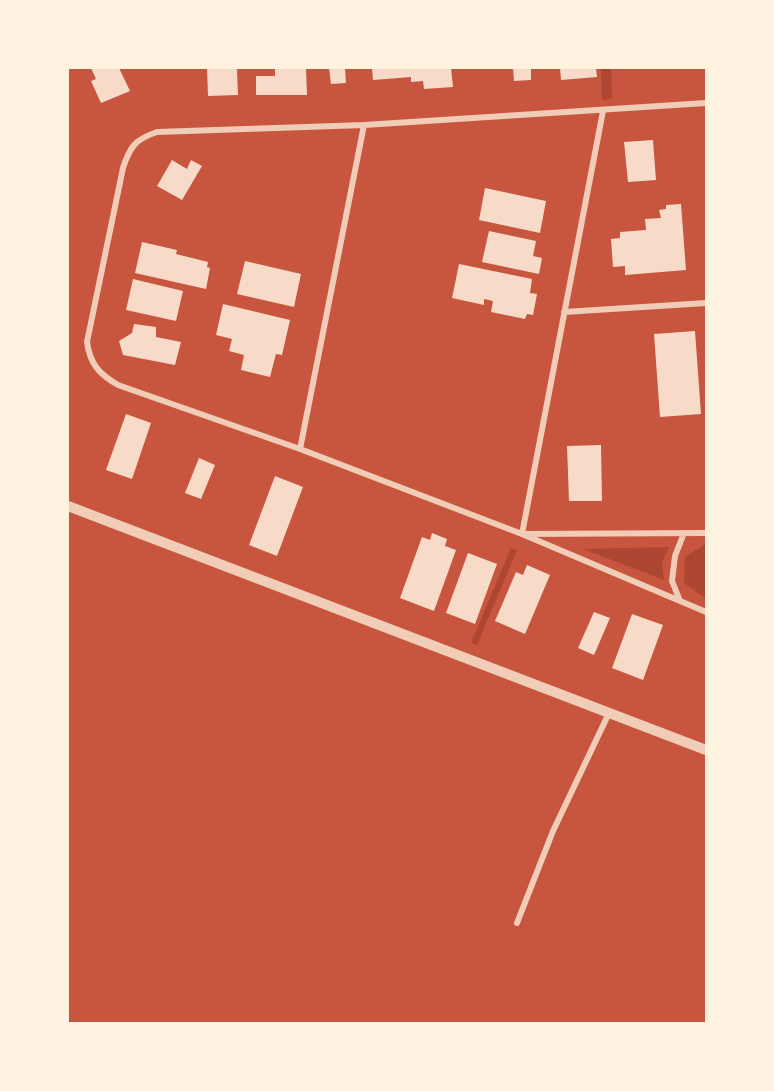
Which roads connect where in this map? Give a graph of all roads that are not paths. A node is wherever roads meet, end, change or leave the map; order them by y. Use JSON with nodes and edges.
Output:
{"nodes":[{"id":1,"x":706,"y":103,"type":"edge"},
{"id":2,"x":603,"y":111,"type":"junction"},
{"id":3,"x":364,"y":125,"type":"junction"},
{"id":4,"x":706,"y":303,"type":"edge"},
{"id":5,"x":564,"y":312,"type":"junction"},
{"id":6,"x":300,"y":449,"type":"junction"},
{"id":7,"x":68,"y":506,"type":"edge"},
{"id":8,"x":684,"y":533,"type":"junction"},
{"id":9,"x":706,"y":533,"type":"edge"},
{"id":10,"x":522,"y":534,"type":"junction"},
{"id":11,"x":680,"y":601,"type":"junction"},
{"id":12,"x":706,"y":612,"type":"edge"},
{"id":13,"x":609,"y":713,"type":"junction"},
{"id":14,"x":706,"y":750,"type":"edge"},
{"id":15,"x":517,"y":923,"type":"dead end"}],
"edges":[{"from":1,"to":2,"type":"street"},
{"from":2,"to":3,"type":"street"},
{"from":2,"to":5,"type":"street"},
{"from":3,"to":6,"type":"street"},
{"from":3,"to":6,"type":"street"},
{"from":4,"to":5,"type":"street"},
{"from":5,"to":10,"type":"street"},
{"from":6,"to":10,"type":"street"},
{"from":7,"to":13,"type":"street"},
{"from":8,"to":9,"type":"street"},
{"from":8,"to":10,"type":"street"},
{"from":8,"to":11,"type":"street"},
{"from":10,"to":11,"type":"street"},
{"from":11,"to":12,"type":"street"},
{"from":13,"to":14,"type":"street"},
{"from":13,"to":15,"type":"street"}]}
